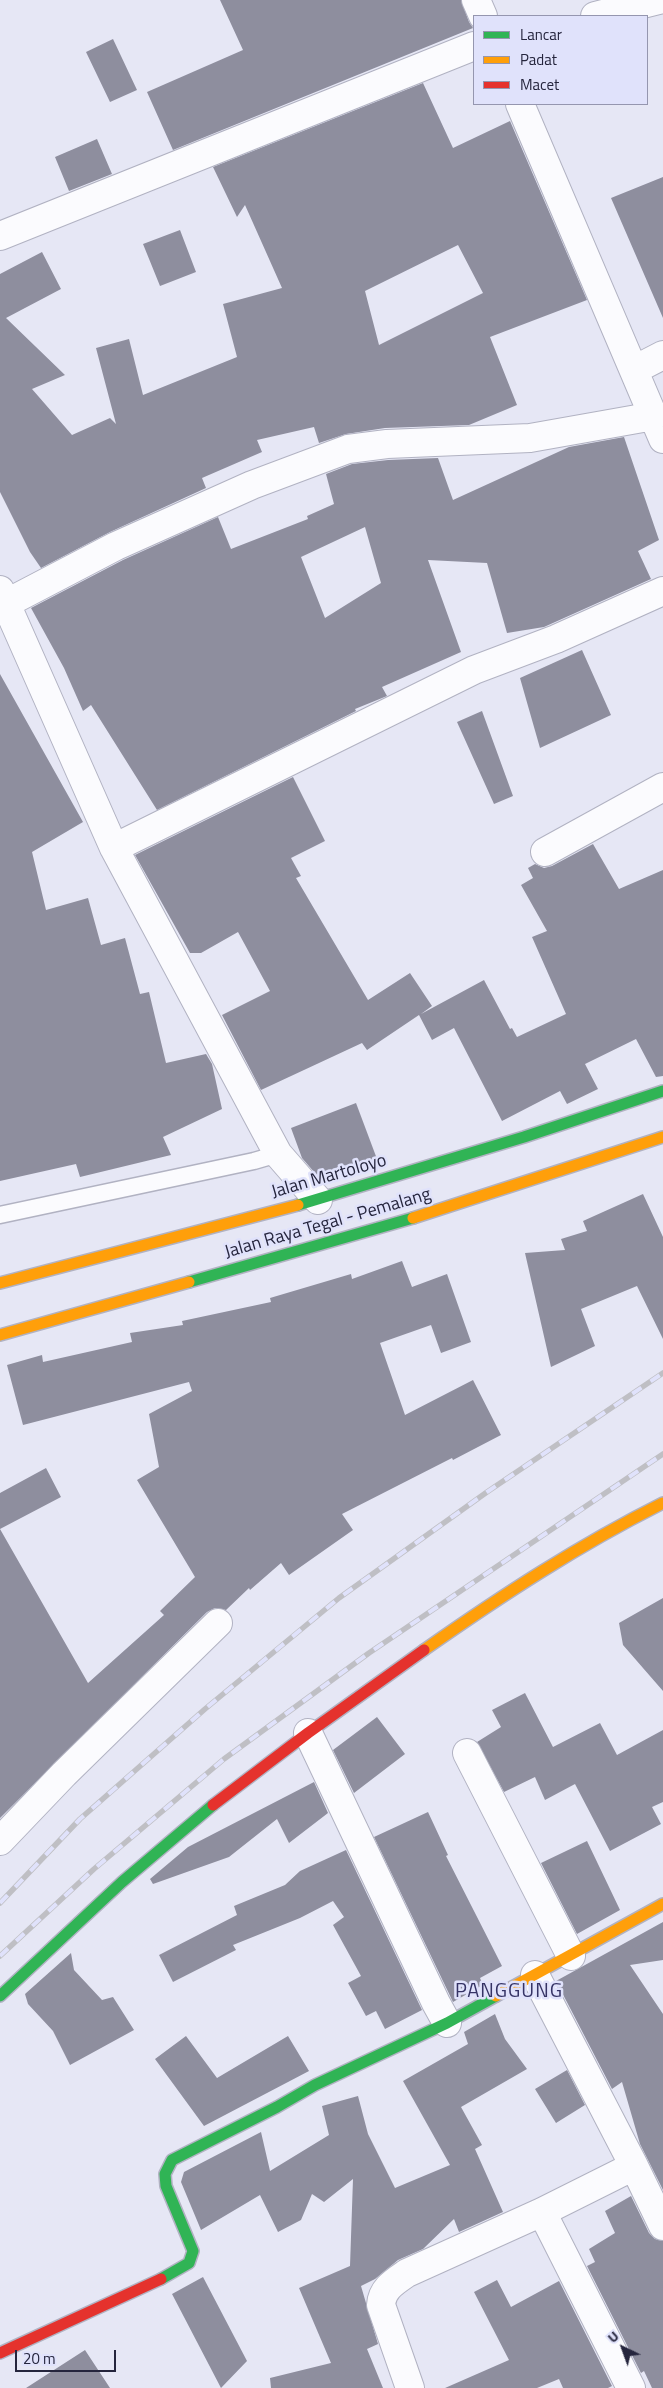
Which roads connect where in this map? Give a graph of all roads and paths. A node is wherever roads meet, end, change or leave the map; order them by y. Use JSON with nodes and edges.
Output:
{"nodes":[{"id":1,"x":476,"y":0,"type":"edge"},
{"id":2,"x":659,"y":0,"type":"edge"},
{"id":3,"x":483,"y":15,"type":"edge"},
{"id":4,"x":599,"y":15,"type":"edge"},
{"id":5,"x":473,"y":46,"type":"edge"},
{"id":6,"x":520,"y":105,"type":"edge"},
{"id":7,"x":0,"y":236,"type":"edge"},
{"id":8,"x":663,"y":355,"type":"edge"},
{"id":9,"x":634,"y":370,"type":"junction"},
{"id":10,"x":658,"y":427,"type":"edge"},
{"id":11,"x":663,"y":591,"type":"edge"},
{"id":12,"x":4,"y":596,"type":"edge"},
{"id":13,"x":663,"y":787,"type":"edge"},
{"id":14,"x":114,"y":848,"type":"junction"},
{"id":15,"x":545,"y":852,"type":"dead end"},
{"id":16,"x":663,"y":1091,"type":"edge"},
{"id":17,"x":663,"y":1137,"type":"edge"},
{"id":18,"x":278,"y":1154,"type":"junction"},
{"id":19,"x":318,"y":1200,"type":"junction"},
{"id":20,"x":0,"y":1215,"type":"edge"},
{"id":21,"x":0,"y":1283,"type":"edge"},
{"id":22,"x":0,"y":1335,"type":"edge"},
{"id":23,"x":663,"y":1502,"type":"edge"},
{"id":24,"x":218,"y":1623,"type":"dead end"},
{"id":25,"x":308,"y":1733,"type":"junction"},
{"id":26,"x":467,"y":1753,"type":"dead end"},
{"id":27,"x":0,"y":1841,"type":"edge"},
{"id":28,"x":663,"y":1904,"type":"edge"},
{"id":29,"x":571,"y":1956,"type":"junction"},
{"id":30,"x":536,"y":1975,"type":"junction"},
{"id":31,"x":0,"y":1996,"type":"edge"},
{"id":32,"x":447,"y":2023,"type":"junction"},
{"id":33,"x":634,"y":2166,"type":"junction"},
{"id":34,"x":542,"y":2212,"type":"junction"},
{"id":35,"x":663,"y":2226,"type":"edge"},
{"id":36,"x":0,"y":2353,"type":"edge"},
{"id":37,"x":410,"y":2388,"type":"edge"},
{"id":38,"x":631,"y":2388,"type":"edge"}],
"edges":[{"from":1,"to":3,"type":"street"},
{"from":2,"to":4,"type":"street"},
{"from":5,"to":7,"type":"street"},
{"from":6,"to":9,"type":"street"},
{"from":8,"to":9,"type":"street"},
{"from":9,"to":10,"type":"street"},
{"from":10,"to":12,"type":"street"},
{"from":11,"to":14,"type":"street"},
{"from":12,"to":14,"type":"street"},
{"from":13,"to":15,"type":"street"},
{"from":14,"to":18,"type":"street"},
{"from":16,"to":19,"type":"main road","name":"Jalan Martoloyo"},
{"from":17,"to":22,"type":"main road","name":"Jalan Raya Tegal - Pemalang"},
{"from":18,"to":19,"type":"street"},
{"from":18,"to":20,"type":"lane"},
{"from":19,"to":21,"type":"main road","name":"Jalan Martoloyo"},
{"from":23,"to":25,"type":"main road"},
{"from":24,"to":27,"type":"street"},
{"from":25,"to":31,"type":"main road"},
{"from":25,"to":32,"type":"street"},
{"from":26,"to":29,"type":"street"},
{"from":28,"to":29,"type":"main road"},
{"from":29,"to":30,"type":"main road"},
{"from":30,"to":32,"type":"main road"},
{"from":30,"to":33,"type":"street"},
{"from":32,"to":36,"type":"main road"},
{"from":33,"to":34,"type":"street"},
{"from":33,"to":35,"type":"street"},
{"from":34,"to":37,"type":"street"},
{"from":34,"to":38,"type":"street"}]}
